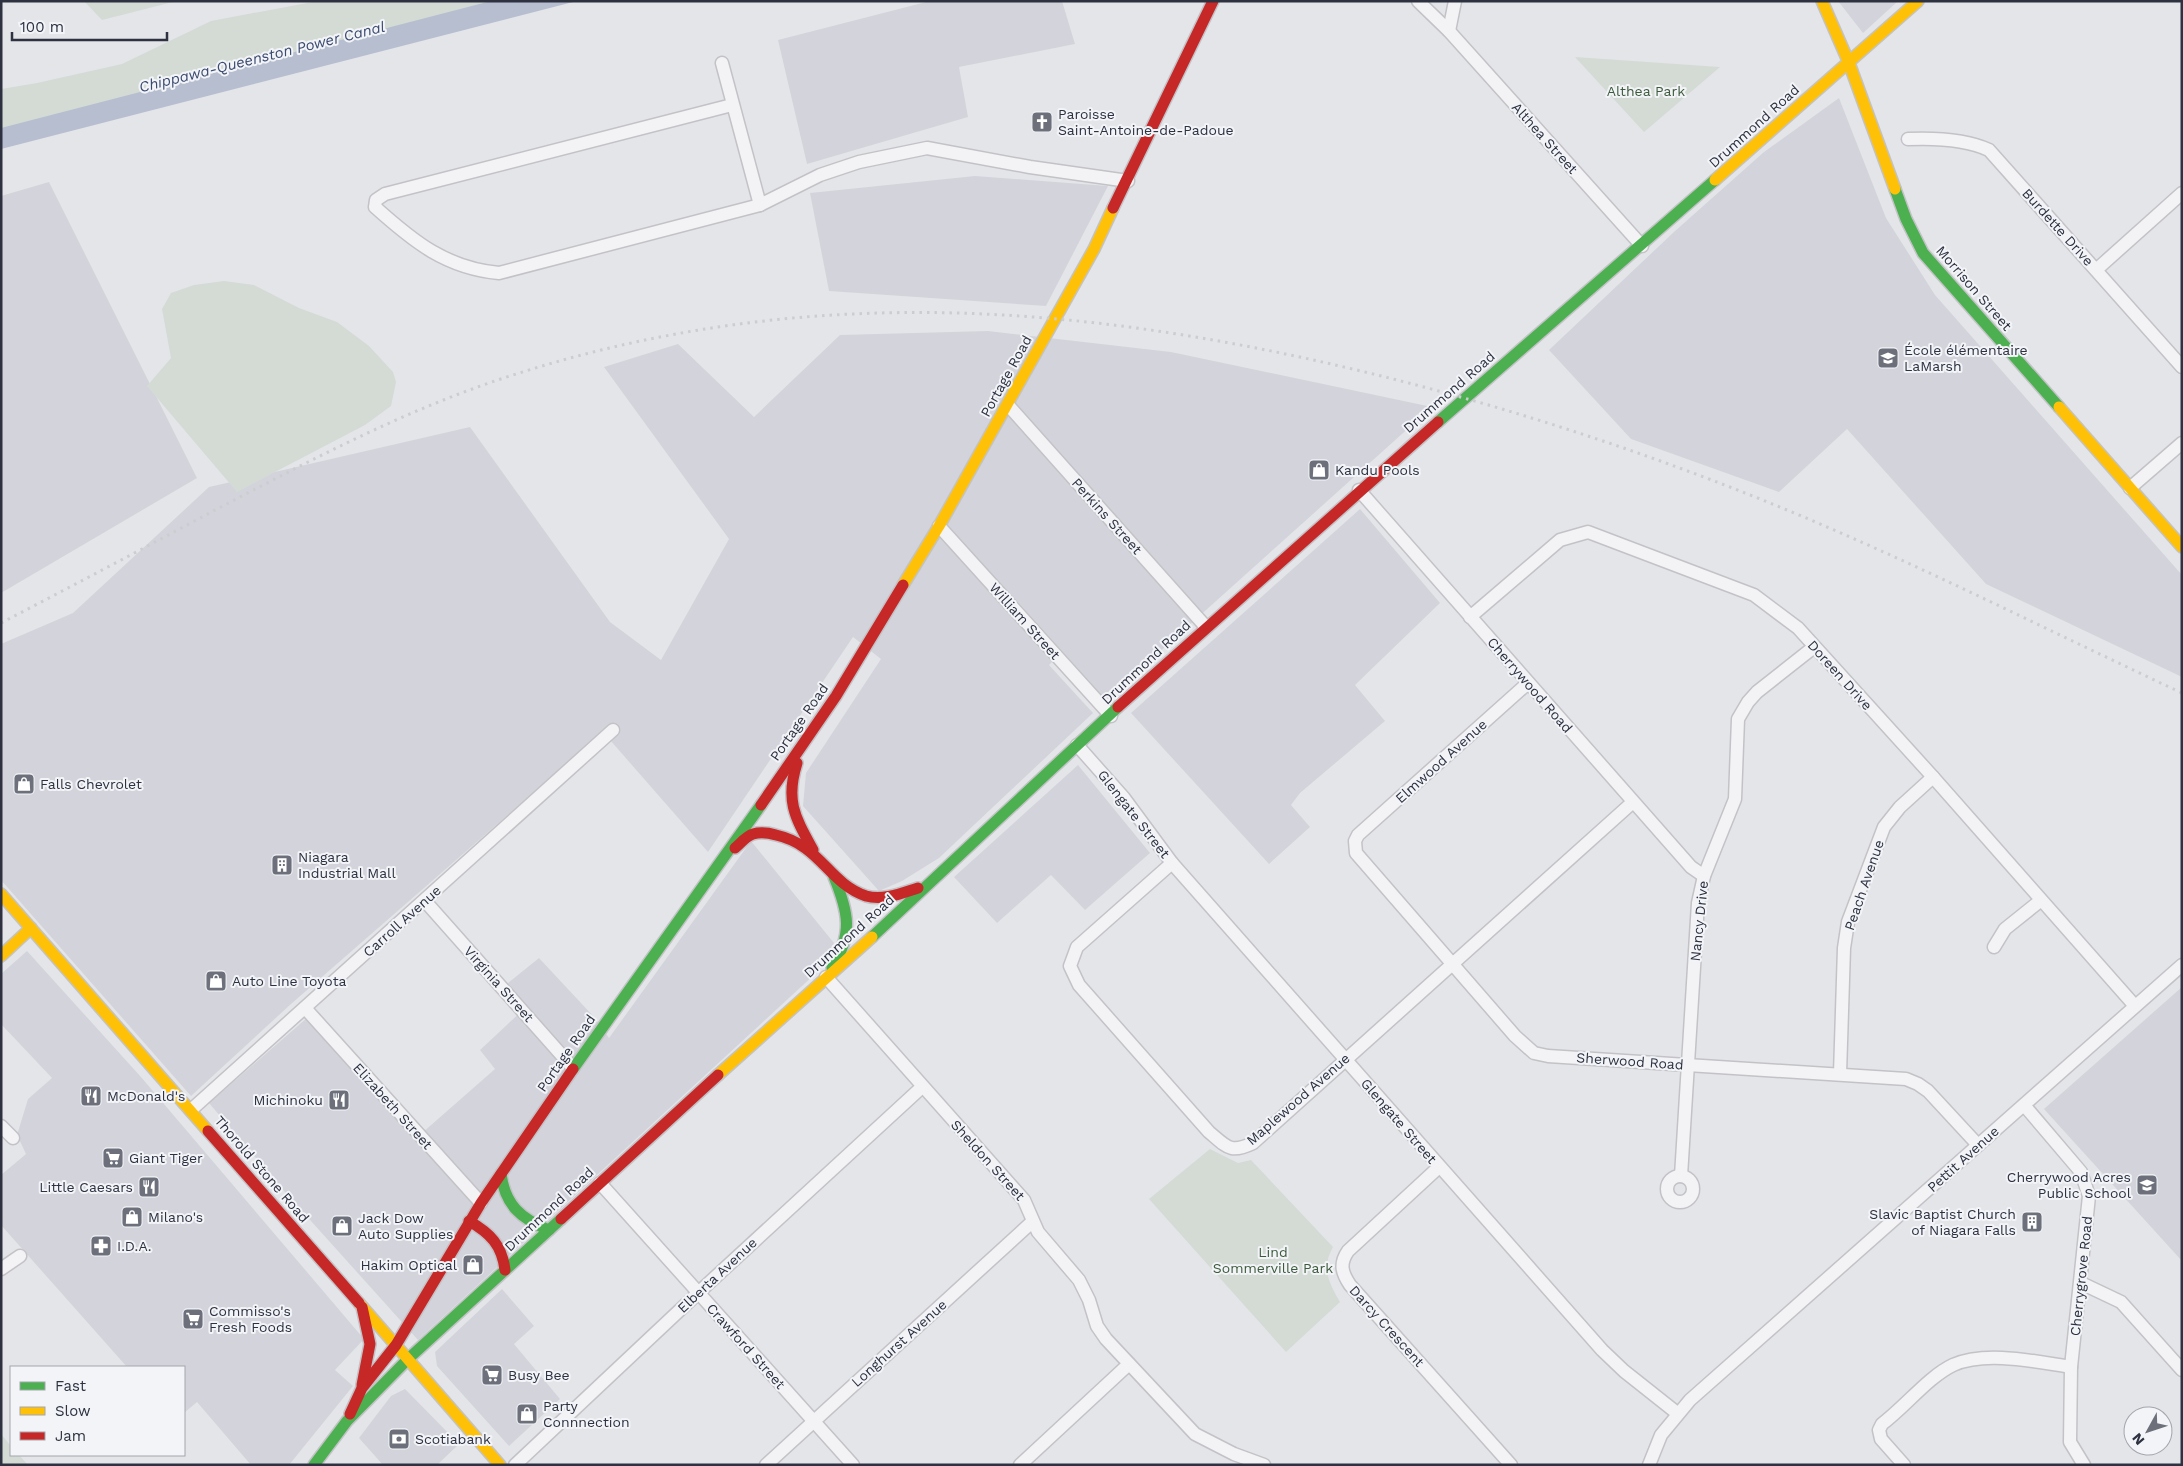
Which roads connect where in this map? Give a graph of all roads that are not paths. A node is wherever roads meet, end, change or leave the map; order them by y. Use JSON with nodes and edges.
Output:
{"nodes":[{"id":1,"x":1213,"y":1,"type":"edge"},
{"id":2,"x":1418,"y":1,"type":"edge"},
{"id":3,"x":1455,"y":1,"type":"edge"},
{"id":4,"x":1822,"y":1,"type":"edge"},
{"id":5,"x":1918,"y":1,"type":"edge"},
{"id":6,"x":1449,"y":31,"type":"junction"},
{"id":7,"x":1849,"y":62,"type":"junction"},
{"id":8,"x":722,"y":63,"type":"dead end"},
{"id":9,"x":732,"y":104,"type":"junction"},
{"id":10,"x":1908,"y":139,"type":"dead end"},
{"id":11,"x":1128,"y":181,"type":"junction"},
{"id":12,"x":2182,"y":193,"type":"edge"},
{"id":13,"x":760,"y":205,"type":"junction"},
{"id":14,"x":1642,"y":246,"type":"junction"},
{"id":15,"x":2096,"y":270,"type":"junction"},
{"id":16,"x":2182,"y":367,"type":"edge"},
{"id":17,"x":1008,"y":404,"type":"junction"},
{"id":18,"x":2182,"y":443,"type":"edge"},
{"id":19,"x":2130,"y":488,"type":"junction"},
{"id":20,"x":1359,"y":490,"type":"junction"},
{"id":21,"x":939,"y":526,"type":"junction"},
{"id":22,"x":2182,"y":546,"type":"edge"},
{"id":23,"x":1470,"y":617,"type":"junction"},
{"id":24,"x":1206,"y":626,"type":"junction"},
{"id":25,"x":1814,"y":647,"type":"junction"},
{"id":26,"x":1528,"y":683,"type":"junction"},
{"id":27,"x":1111,"y":716,"type":"junction"},
{"id":28,"x":815,"y":726,"type":"junction"},
{"id":29,"x":613,"y":730,"type":"dead end"},
{"id":30,"x":1078,"y":745,"type":"junction"},
{"id":31,"x":1933,"y":777,"type":"junction"},
{"id":32,"x":1633,"y":802,"type":"junction"},
{"id":33,"x":1355,"y":841,"type":"joint"},
{"id":34,"x":815,"y":852,"type":"junction"},
{"id":35,"x":729,"y":853,"type":"junction"},
{"id":36,"x":1172,"y":863,"type":"junction"},
{"id":37,"x":833,"y":875,"type":"junction"},
{"id":38,"x":1704,"y":876,"type":"junction"},
{"id":39,"x":929,"y":883,"type":"junction"},
{"id":40,"x":1,"y":894,"type":"edge"},
{"id":41,"x":2040,"y":900,"type":"junction"},
{"id":42,"x":425,"y":901,"type":"junction"},
{"id":43,"x":31,"y":928,"type":"junction"},
{"id":44,"x":1994,"y":947,"type":"dead end"},
{"id":45,"x":1,"y":956,"type":"edge"},
{"id":46,"x":1452,"y":964,"type":"junction"},
{"id":47,"x":2182,"y":965,"type":"edge"},
{"id":48,"x":826,"y":977,"type":"junction"},
{"id":49,"x":2135,"y":1006,"type":"junction"},
{"id":50,"x":305,"y":1008,"type":"junction"},
{"id":51,"x":1344,"y":1059,"type":"junction"},
{"id":52,"x":1688,"y":1065,"type":"junction"},
{"id":53,"x":573,"y":1068,"type":"junction"},
{"id":54,"x":1840,"y":1074,"type":"junction"},
{"id":55,"x":922,"y":1087,"type":"junction"},
{"id":56,"x":2024,"y":1105,"type":"junction"},
{"id":57,"x":191,"y":1110,"type":"junction"},
{"id":58,"x":1,"y":1126,"type":"edge"},
{"id":59,"x":13,"y":1138,"type":"dead end"},
{"id":60,"x":1978,"y":1145,"type":"junction"},
{"id":61,"x":1439,"y":1167,"type":"junction"},
{"id":62,"x":501,"y":1174,"type":"junction"},
{"id":63,"x":1681,"y":1176,"type":"dead end"},
{"id":64,"x":600,"y":1183,"type":"junction"},
{"id":65,"x":481,"y":1203,"type":"junction"},
{"id":66,"x":470,"y":1221,"type":"junction"},
{"id":67,"x":1032,"y":1222,"type":"junction"},
{"id":68,"x":549,"y":1230,"type":"junction"},
{"id":69,"x":20,"y":1256,"type":"dead end"},
{"id":70,"x":1,"y":1269,"type":"edge"},
{"id":71,"x":506,"y":1270,"type":"junction"},
{"id":72,"x":2081,"y":1283,"type":"junction"},
{"id":73,"x":698,"y":1293,"type":"junction"},
{"id":74,"x":362,"y":1307,"type":"junction"},
{"id":75,"x":396,"y":1345,"type":"junction"},
{"id":76,"x":408,"y":1359,"type":"junction"},
{"id":77,"x":1129,"y":1364,"type":"junction"},
{"id":78,"x":2072,"y":1367,"type":"junction"},
{"id":79,"x":2182,"y":1370,"type":"edge"},
{"id":80,"x":362,"y":1388,"type":"junction"},
{"id":81,"x":1677,"y":1413,"type":"junction"},
{"id":82,"x":347,"y":1421,"type":"junction"},
{"id":83,"x":814,"y":1421,"type":"junction"},
{"id":84,"x":1232,"y":1460,"type":"edge"},
{"id":85,"x":314,"y":1465,"type":"edge"},
{"id":86,"x":500,"y":1465,"type":"edge"},
{"id":87,"x":515,"y":1465,"type":"edge"},
{"id":88,"x":766,"y":1465,"type":"edge"},
{"id":89,"x":853,"y":1465,"type":"edge"},
{"id":90,"x":1020,"y":1465,"type":"edge"},
{"id":91,"x":1264,"y":1465,"type":"edge"},
{"id":92,"x":1511,"y":1465,"type":"edge"},
{"id":93,"x":1649,"y":1465,"type":"edge"},
{"id":94,"x":1904,"y":1465,"type":"edge"},
{"id":95,"x":2084,"y":1465,"type":"edge"}],
"edges":[{"from":1,"to":11,"type":"main road","name":"Portage Road"},
{"from":2,"to":6,"type":"street","name":"Althea Street"},
{"from":3,"to":6,"type":"street"},
{"from":4,"to":7,"type":"main road","name":"Morrison Street"},
{"from":5,"to":7,"type":"main road","name":"Drummond Road"},
{"from":6,"to":14,"type":"street","name":"Althea Street"},
{"from":7,"to":14,"type":"main road","name":"Drummond Road"},
{"from":7,"to":19,"type":"main road","name":"Morrison Street"},
{"from":8,"to":9,"type":"street"},
{"from":9,"to":13,"type":"street"},
{"from":9,"to":13,"type":"street"},
{"from":10,"to":15,"type":"street","name":"Burdette Drive"},
{"from":11,"to":13,"type":"street"},
{"from":11,"to":17,"type":"main road","name":"Portage Road"},
{"from":12,"to":15,"type":"street"},
{"from":14,"to":20,"type":"main road","name":"Drummond Road"},
{"from":15,"to":16,"type":"street","name":"Burdette Drive"},
{"from":17,"to":21,"type":"main road","name":"Portage Road"},
{"from":17,"to":24,"type":"street","name":"Perkins Street"},
{"from":18,"to":19,"type":"street"},
{"from":19,"to":22,"type":"main road","name":"Morrison Street"},
{"from":20,"to":23,"type":"street","name":"Cherrywood Road"},
{"from":20,"to":24,"type":"main road","name":"Drummond Road"},
{"from":21,"to":27,"type":"street","name":"William Street"},
{"from":21,"to":28,"type":"main road","name":"Portage Road"},
{"from":23,"to":25,"type":"street","name":"Doreen Drive"},
{"from":23,"to":26,"type":"street","name":"Cherrywood Road"},
{"from":24,"to":27,"type":"main road","name":"Drummond Road"},
{"from":25,"to":31,"type":"street","name":"Doreen Drive"},
{"from":25,"to":38,"type":"street","name":"Nancy Drive"},
{"from":26,"to":32,"type":"street","name":"Cherrywood Road"},
{"from":26,"to":33,"type":"street","name":"Elmwood Avenue"},
{"from":27,"to":30,"type":"main road","name":"Drummond Road"},
{"from":28,"to":34,"type":"main road"},
{"from":28,"to":35,"type":"main road","name":"Portage Road"},
{"from":29,"to":42,"type":"street","name":"Carroll Avenue"},
{"from":30,"to":36,"type":"street","name":"Glengate Street"},
{"from":30,"to":39,"type":"main road","name":"Drummond Road"},
{"from":31,"to":41,"type":"street","name":"Doreen Drive"},
{"from":31,"to":54,"type":"street","name":"Peach Avenue"},
{"from":32,"to":38,"type":"street","name":"Cherrywood Road"},
{"from":32,"to":46,"type":"street","name":"Maplewood Avenue"},
{"from":33,"to":46,"type":"street","name":"Sherwood Road"},
{"from":34,"to":35,"type":"main road"},
{"from":34,"to":37,"type":"main road"},
{"from":35,"to":53,"type":"main road","name":"Portage Road"},
{"from":36,"to":51,"type":"street","name":"Glengate Street"},
{"from":36,"to":51,"type":"street","name":"Maplewood Avenue"},
{"from":37,"to":39,"type":"main road"},
{"from":37,"to":48,"type":"main road"},
{"from":38,"to":52,"type":"street","name":"Nancy Drive"},
{"from":39,"to":48,"type":"main road","name":"Drummond Road"},
{"from":40,"to":43,"type":"main road","name":"Thorold Stone Road"},
{"from":41,"to":44,"type":"street"},
{"from":41,"to":49,"type":"street","name":"Doreen Drive"},
{"from":42,"to":50,"type":"street","name":"Carroll Avenue"},
{"from":42,"to":53,"type":"street","name":"Virginia Street"},
{"from":43,"to":45,"type":"main road"},
{"from":43,"to":57,"type":"main road","name":"Thorold Stone Road"},
{"from":46,"to":51,"type":"street","name":"Maplewood Avenue"},
{"from":46,"to":52,"type":"street","name":"Sherwood Road"},
{"from":47,"to":49,"type":"street","name":"Pettit Avenue"},
{"from":48,"to":55,"type":"street","name":"Sheldon Street"},
{"from":48,"to":64,"type":"main road","name":"Drummond Road"},
{"from":49,"to":56,"type":"street","name":"Pettit Avenue"},
{"from":50,"to":57,"type":"street","name":"Carroll Avenue"},
{"from":50,"to":65,"type":"street","name":"Elizabeth Street"},
{"from":51,"to":61,"type":"street","name":"Glengate Street"},
{"from":52,"to":54,"type":"street","name":"Sherwood Road"},
{"from":52,"to":63,"type":"street","name":"Nancy Drive"},
{"from":53,"to":62,"type":"main road","name":"Portage Road"},
{"from":54,"to":60,"type":"street","name":"Sherwood Road"},
{"from":55,"to":67,"type":"street","name":"Sheldon Street"},
{"from":55,"to":73,"type":"street","name":"Elberta Avenue"},
{"from":56,"to":60,"type":"street","name":"Pettit Avenue"},
{"from":56,"to":72,"type":"street","name":"Cherrygrove Road"},
{"from":57,"to":74,"type":"main road","name":"Thorold Stone Road"},
{"from":58,"to":59,"type":"street"},
{"from":60,"to":81,"type":"street","name":"Pettit Avenue"},
{"from":61,"to":81,"type":"street","name":"Glengate Street"},
{"from":61,"to":92,"type":"street","name":"Darcy Crescent"},
{"from":62,"to":65,"type":"main road","name":"Portage Road"},
{"from":62,"to":68,"type":"main road"},
{"from":64,"to":68,"type":"main road","name":"Drummond Road"},
{"from":64,"to":73,"type":"street","name":"Crawford Street"},
{"from":65,"to":66,"type":"main road","name":"Portage Road"},
{"from":66,"to":71,"type":"main road"},
{"from":66,"to":75,"type":"main road","name":"Portage Road"},
{"from":67,"to":77,"type":"street","name":"Sheldon Street"},
{"from":67,"to":83,"type":"street","name":"Longhurst Avenue"},
{"from":68,"to":71,"type":"main road","name":"Drummond Road"},
{"from":69,"to":70,"type":"street"},
{"from":71,"to":76,"type":"main road","name":"Drummond Road"},
{"from":72,"to":78,"type":"street","name":"Cherrygrove Road"},
{"from":72,"to":79,"type":"street"},
{"from":73,"to":83,"type":"street","name":"Crawford Street"},
{"from":73,"to":87,"type":"street","name":"Elberta Avenue"},
{"from":74,"to":75,"type":"main road","name":"Thorold Stone Road"},
{"from":74,"to":80,"type":"main road"},
{"from":75,"to":76,"type":"main road","name":"Thorold Stone Road"},
{"from":75,"to":80,"type":"main road","name":"Portage Road"},
{"from":76,"to":82,"type":"main road","name":"Portage Road"},
{"from":76,"to":86,"type":"main road","name":"Thorold Stone Road"},
{"from":77,"to":84,"type":"street","name":"Sheldon Street"},
{"from":77,"to":90,"type":"street"},
{"from":78,"to":94,"type":"street"},
{"from":78,"to":95,"type":"street","name":"Cherrygrove Road"},
{"from":80,"to":82,"type":"main road","name":"Portage Road"},
{"from":81,"to":93,"type":"street","name":"Pettit Avenue"},
{"from":82,"to":85,"type":"main road","name":"Portage Road"},
{"from":83,"to":88,"type":"street","name":"Longhurst Avenue"},
{"from":83,"to":89,"type":"street","name":"Crawford Street"},
{"from":84,"to":91,"type":"street","name":"Sheldon Street"}]}
